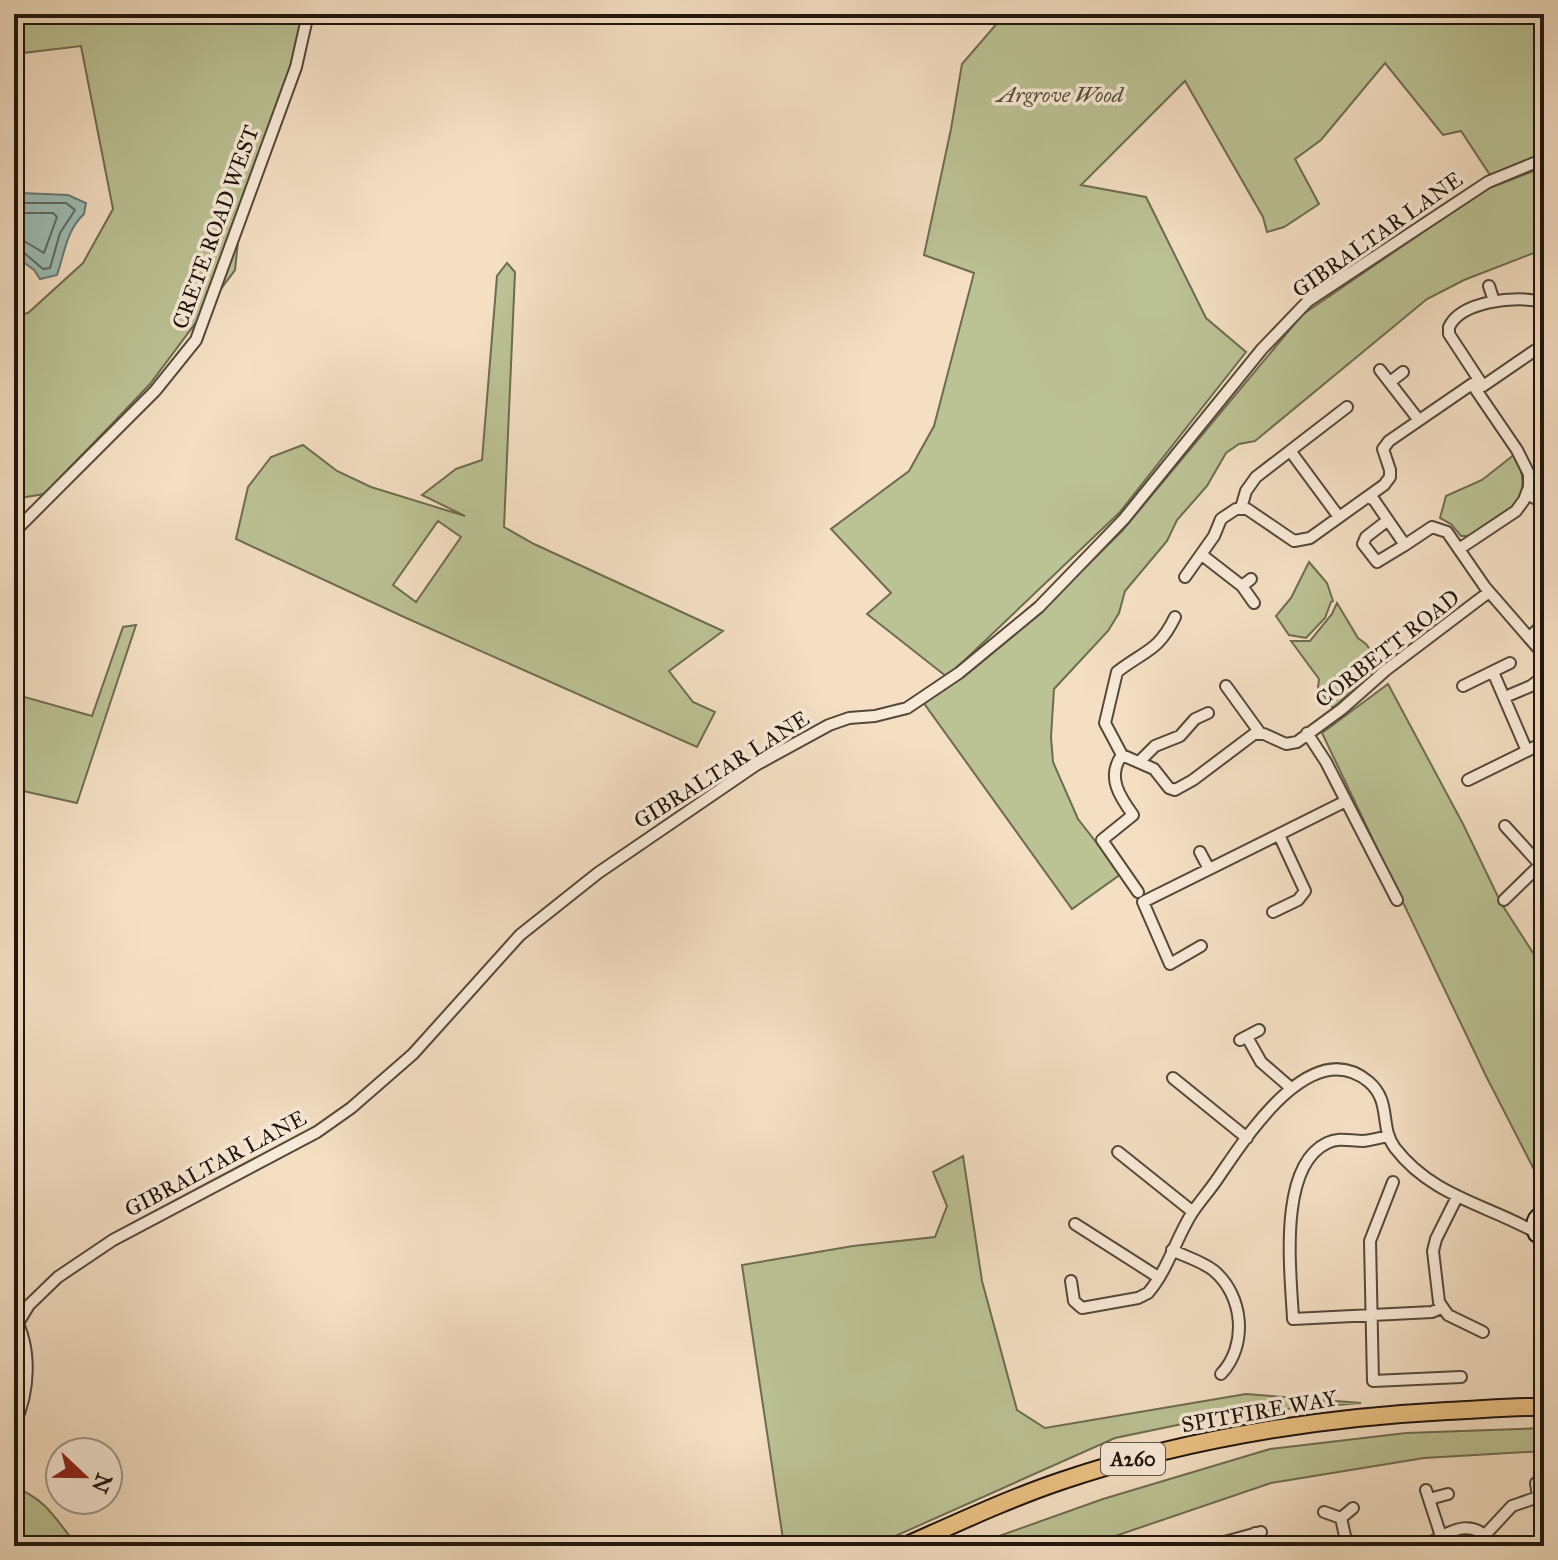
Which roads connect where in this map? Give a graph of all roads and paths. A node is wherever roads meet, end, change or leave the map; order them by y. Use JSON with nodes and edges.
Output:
{"nodes":[{"id":1,"x":308,"y":14,"type":"edge"},
{"id":2,"x":1544,"y":159,"type":"edge"},
{"id":3,"x":1489,"y":286,"type":"dead end"},
{"id":4,"x":1494,"y":301,"type":"junction"},
{"id":5,"x":1542,"y":304,"type":"edge"},
{"id":6,"x":1544,"y":347,"type":"edge"},
{"id":7,"x":1380,"y":370,"type":"dead end"},
{"id":8,"x":1403,"y":372,"type":"dead end"},
{"id":9,"x":1390,"y":382,"type":"junction"},
{"id":10,"x":1478,"y":385,"type":"junction"},
{"id":11,"x":1347,"y":407,"type":"dead end"},
{"id":12,"x":1418,"y":419,"type":"junction"},
{"id":13,"x":1291,"y":452,"type":"junction"},
{"id":14,"x":1527,"y":494,"type":"junction"},
{"id":15,"x":1370,"y":498,"type":"junction"},
{"id":16,"x":1544,"y":503,"type":"edge"},
{"id":17,"x":1241,"y":508,"type":"junction"},
{"id":18,"x":1339,"y":517,"type":"junction"},
{"id":19,"x":1388,"y":520,"type":"junction"},
{"id":20,"x":14,"y":532,"type":"edge"},
{"id":21,"x":1405,"y":545,"type":"junction"},
{"id":22,"x":1459,"y":549,"type":"junction"},
{"id":23,"x":1202,"y":555,"type":"junction"},
{"id":24,"x":1185,"y":577,"type":"dead end"},
{"id":25,"x":1251,"y":579,"type":"dead end"},
{"id":26,"x":1242,"y":586,"type":"junction"},
{"id":27,"x":1489,"y":592,"type":"junction"},
{"id":28,"x":1254,"y":603,"type":"dead end"},
{"id":29,"x":1175,"y":617,"type":"dead end"},
{"id":30,"x":1544,"y":623,"type":"edge"},
{"id":31,"x":1529,"y":638,"type":"junction"},
{"id":32,"x":1544,"y":655,"type":"edge"},
{"id":33,"x":1510,"y":663,"type":"dead end"},
{"id":34,"x":1493,"y":672,"type":"junction"},
{"id":35,"x":1544,"y":676,"type":"edge"},
{"id":36,"x":1226,"y":686,"type":"dead end"},
{"id":37,"x":1463,"y":686,"type":"dead end"},
{"id":38,"x":1505,"y":697,"type":"junction"},
{"id":39,"x":1208,"y":713,"type":"dead end"},
{"id":40,"x":1260,"y":733,"type":"junction"},
{"id":41,"x":1307,"y":733,"type":"junction"},
{"id":42,"x":1544,"y":742,"type":"edge"},
{"id":43,"x":1527,"y":751,"type":"junction"},
{"id":44,"x":1122,"y":755,"type":"junction"},
{"id":45,"x":1139,"y":762,"type":"junction"},
{"id":46,"x":1468,"y":780,"type":"dead end"},
{"id":47,"x":1346,"y":801,"type":"junction"},
{"id":48,"x":1505,"y":826,"type":"dead end"},
{"id":49,"x":1279,"y":835,"type":"junction"},
{"id":50,"x":1200,"y":852,"type":"dead end"},
{"id":51,"x":1542,"y":867,"type":"edge"},
{"id":52,"x":1209,"y":869,"type":"junction"},
{"id":53,"x":1138,"y":892,"type":"dead end"},
{"id":54,"x":1397,"y":900,"type":"dead end"},
{"id":55,"x":1504,"y":900,"type":"dead end"},
{"id":56,"x":1273,"y":912,"type":"dead end"},
{"id":57,"x":1201,"y":946,"type":"dead end"},
{"id":58,"x":1259,"y":1030,"type":"dead end"},
{"id":59,"x":1173,"y":1078,"type":"dead end"},
{"id":60,"x":1291,"y":1088,"type":"junction"},
{"id":61,"x":1388,"y":1136,"type":"junction"},
{"id":62,"x":1247,"y":1138,"type":"junction"},
{"id":63,"x":1118,"y":1152,"type":"dead end"},
{"id":64,"x":1393,"y":1182,"type":"dead end"},
{"id":65,"x":1457,"y":1197,"type":"junction"},
{"id":66,"x":1193,"y":1212,"type":"junction"},
{"id":67,"x":1075,"y":1224,"type":"dead end"},
{"id":68,"x":1540,"y":1225,"type":"edge"},
{"id":69,"x":1172,"y":1250,"type":"junction"},
{"id":70,"x":1158,"y":1277,"type":"junction"},
{"id":71,"x":1071,"y":1281,"type":"dead end"},
{"id":72,"x":1441,"y":1308,"type":"junction"},
{"id":73,"x":1370,"y":1314,"type":"junction"},
{"id":74,"x":16,"y":1319,"type":"edge"},
{"id":75,"x":1483,"y":1332,"type":"dead end"},
{"id":76,"x":1221,"y":1374,"type":"dead end"},
{"id":77,"x":1461,"y":1377,"type":"dead end"},
{"id":78,"x":1544,"y":1407,"type":"edge"},
{"id":79,"x":14,"y":1425,"type":"edge"},
{"id":80,"x":1536,"y":1483,"type":"dead end"},
{"id":81,"x":1448,"y":1494,"type":"dead end"},
{"id":82,"x":1541,"y":1496,"type":"edge"},
{"id":83,"x":1353,"y":1508,"type":"dead end"},
{"id":84,"x":1324,"y":1512,"type":"dead end"},
{"id":85,"x":1341,"y":1518,"type":"junction"},
{"id":86,"x":1485,"y":1535,"type":"junction"},
{"id":87,"x":1441,"y":1536,"type":"junction"},
{"id":88,"x":14,"y":1540,"type":"edge"},
{"id":89,"x":18,"y":1546,"type":"edge"},
{"id":90,"x":905,"y":1546,"type":"edge"},
{"id":91,"x":1210,"y":1546,"type":"edge"},
{"id":92,"x":1259,"y":1546,"type":"edge"},
{"id":93,"x":1351,"y":1546,"type":"edge"},
{"id":94,"x":1425,"y":1546,"type":"edge"},
{"id":95,"x":1494,"y":1546,"type":"edge"}],
"edges":[{"from":1,"to":20,"type":"street","name":"CRETE ROAD WEST"},
{"from":2,"to":74,"type":"street","name":"GIBRALTAR LANE"},
{"from":3,"to":4,"type":"street"},
{"from":4,"to":5,"type":"street"},
{"from":4,"to":10,"type":"street"},
{"from":6,"to":10,"type":"street"},
{"from":7,"to":9,"type":"street"},
{"from":8,"to":9,"type":"street"},
{"from":9,"to":12,"type":"street"},
{"from":10,"to":12,"type":"street"},
{"from":10,"to":14,"type":"street"},
{"from":11,"to":13,"type":"street"},
{"from":12,"to":15,"type":"street"},
{"from":13,"to":17,"type":"street"},
{"from":13,"to":18,"type":"street"},
{"from":14,"to":16,"type":"street"},
{"from":14,"to":22,"type":"street"},
{"from":15,"to":18,"type":"street"},
{"from":15,"to":19,"type":"street"},
{"from":17,"to":18,"type":"street"},
{"from":17,"to":23,"type":"street"},
{"from":19,"to":21,"type":"street"},
{"from":19,"to":21,"type":"street"},
{"from":21,"to":22,"type":"street"},
{"from":22,"to":27,"type":"street"},
{"from":23,"to":24,"type":"street"},
{"from":23,"to":26,"type":"street"},
{"from":25,"to":26,"type":"street"},
{"from":26,"to":28,"type":"street"},
{"from":27,"to":31,"type":"street"},
{"from":27,"to":41,"type":"street","name":"CORBETT ROAD"},
{"from":29,"to":44,"type":"street"},
{"from":30,"to":31,"type":"street"},
{"from":31,"to":32,"type":"street"},
{"from":33,"to":34,"type":"street"},
{"from":34,"to":37,"type":"street"},
{"from":34,"to":38,"type":"street"},
{"from":35,"to":38,"type":"street"},
{"from":36,"to":40,"type":"street"},
{"from":38,"to":43,"type":"street"},
{"from":39,"to":45,"type":"street"},
{"from":40,"to":41,"type":"street"},
{"from":40,"to":45,"type":"street"},
{"from":41,"to":47,"type":"street"},
{"from":42,"to":43,"type":"street"},
{"from":43,"to":46,"type":"street"},
{"from":44,"to":45,"type":"street"},
{"from":44,"to":53,"type":"street"},
{"from":47,"to":49,"type":"street"},
{"from":47,"to":54,"type":"street"},
{"from":48,"to":51,"type":"street"},
{"from":49,"to":52,"type":"street"},
{"from":49,"to":56,"type":"street"},
{"from":50,"to":52,"type":"street"},
{"from":51,"to":55,"type":"street"},
{"from":52,"to":57,"type":"street"},
{"from":58,"to":60,"type":"street"},
{"from":59,"to":62,"type":"street"},
{"from":60,"to":61,"type":"street"},
{"from":60,"to":62,"type":"street"},
{"from":61,"to":65,"type":"street"},
{"from":61,"to":73,"type":"street"},
{"from":62,"to":66,"type":"street"},
{"from":63,"to":66,"type":"street"},
{"from":64,"to":73,"type":"street"},
{"from":65,"to":68,"type":"street"},
{"from":65,"to":72,"type":"street"},
{"from":66,"to":69,"type":"street"},
{"from":67,"to":70,"type":"street"},
{"from":69,"to":70,"type":"street"},
{"from":69,"to":76,"type":"street"},
{"from":70,"to":71,"type":"street"},
{"from":72,"to":73,"type":"street"},
{"from":72,"to":75,"type":"street"},
{"from":73,"to":77,"type":"street"},
{"from":74,"to":79,"type":"street"},
{"from":78,"to":90,"type":"main road","name":"SPITFIRE WAY","number":"A260"},
{"from":80,"to":82,"type":"street"},
{"from":81,"to":87,"type":"street"},
{"from":82,"to":86,"type":"street"},
{"from":83,"to":85,"type":"street"},
{"from":84,"to":85,"type":"street"},
{"from":85,"to":93,"type":"street"},
{"from":86,"to":87,"type":"street"},
{"from":86,"to":95,"type":"street"},
{"from":87,"to":94,"type":"street"},
{"from":88,"to":89,"type":"highway"},
{"from":91,"to":92,"type":"street"}]}
